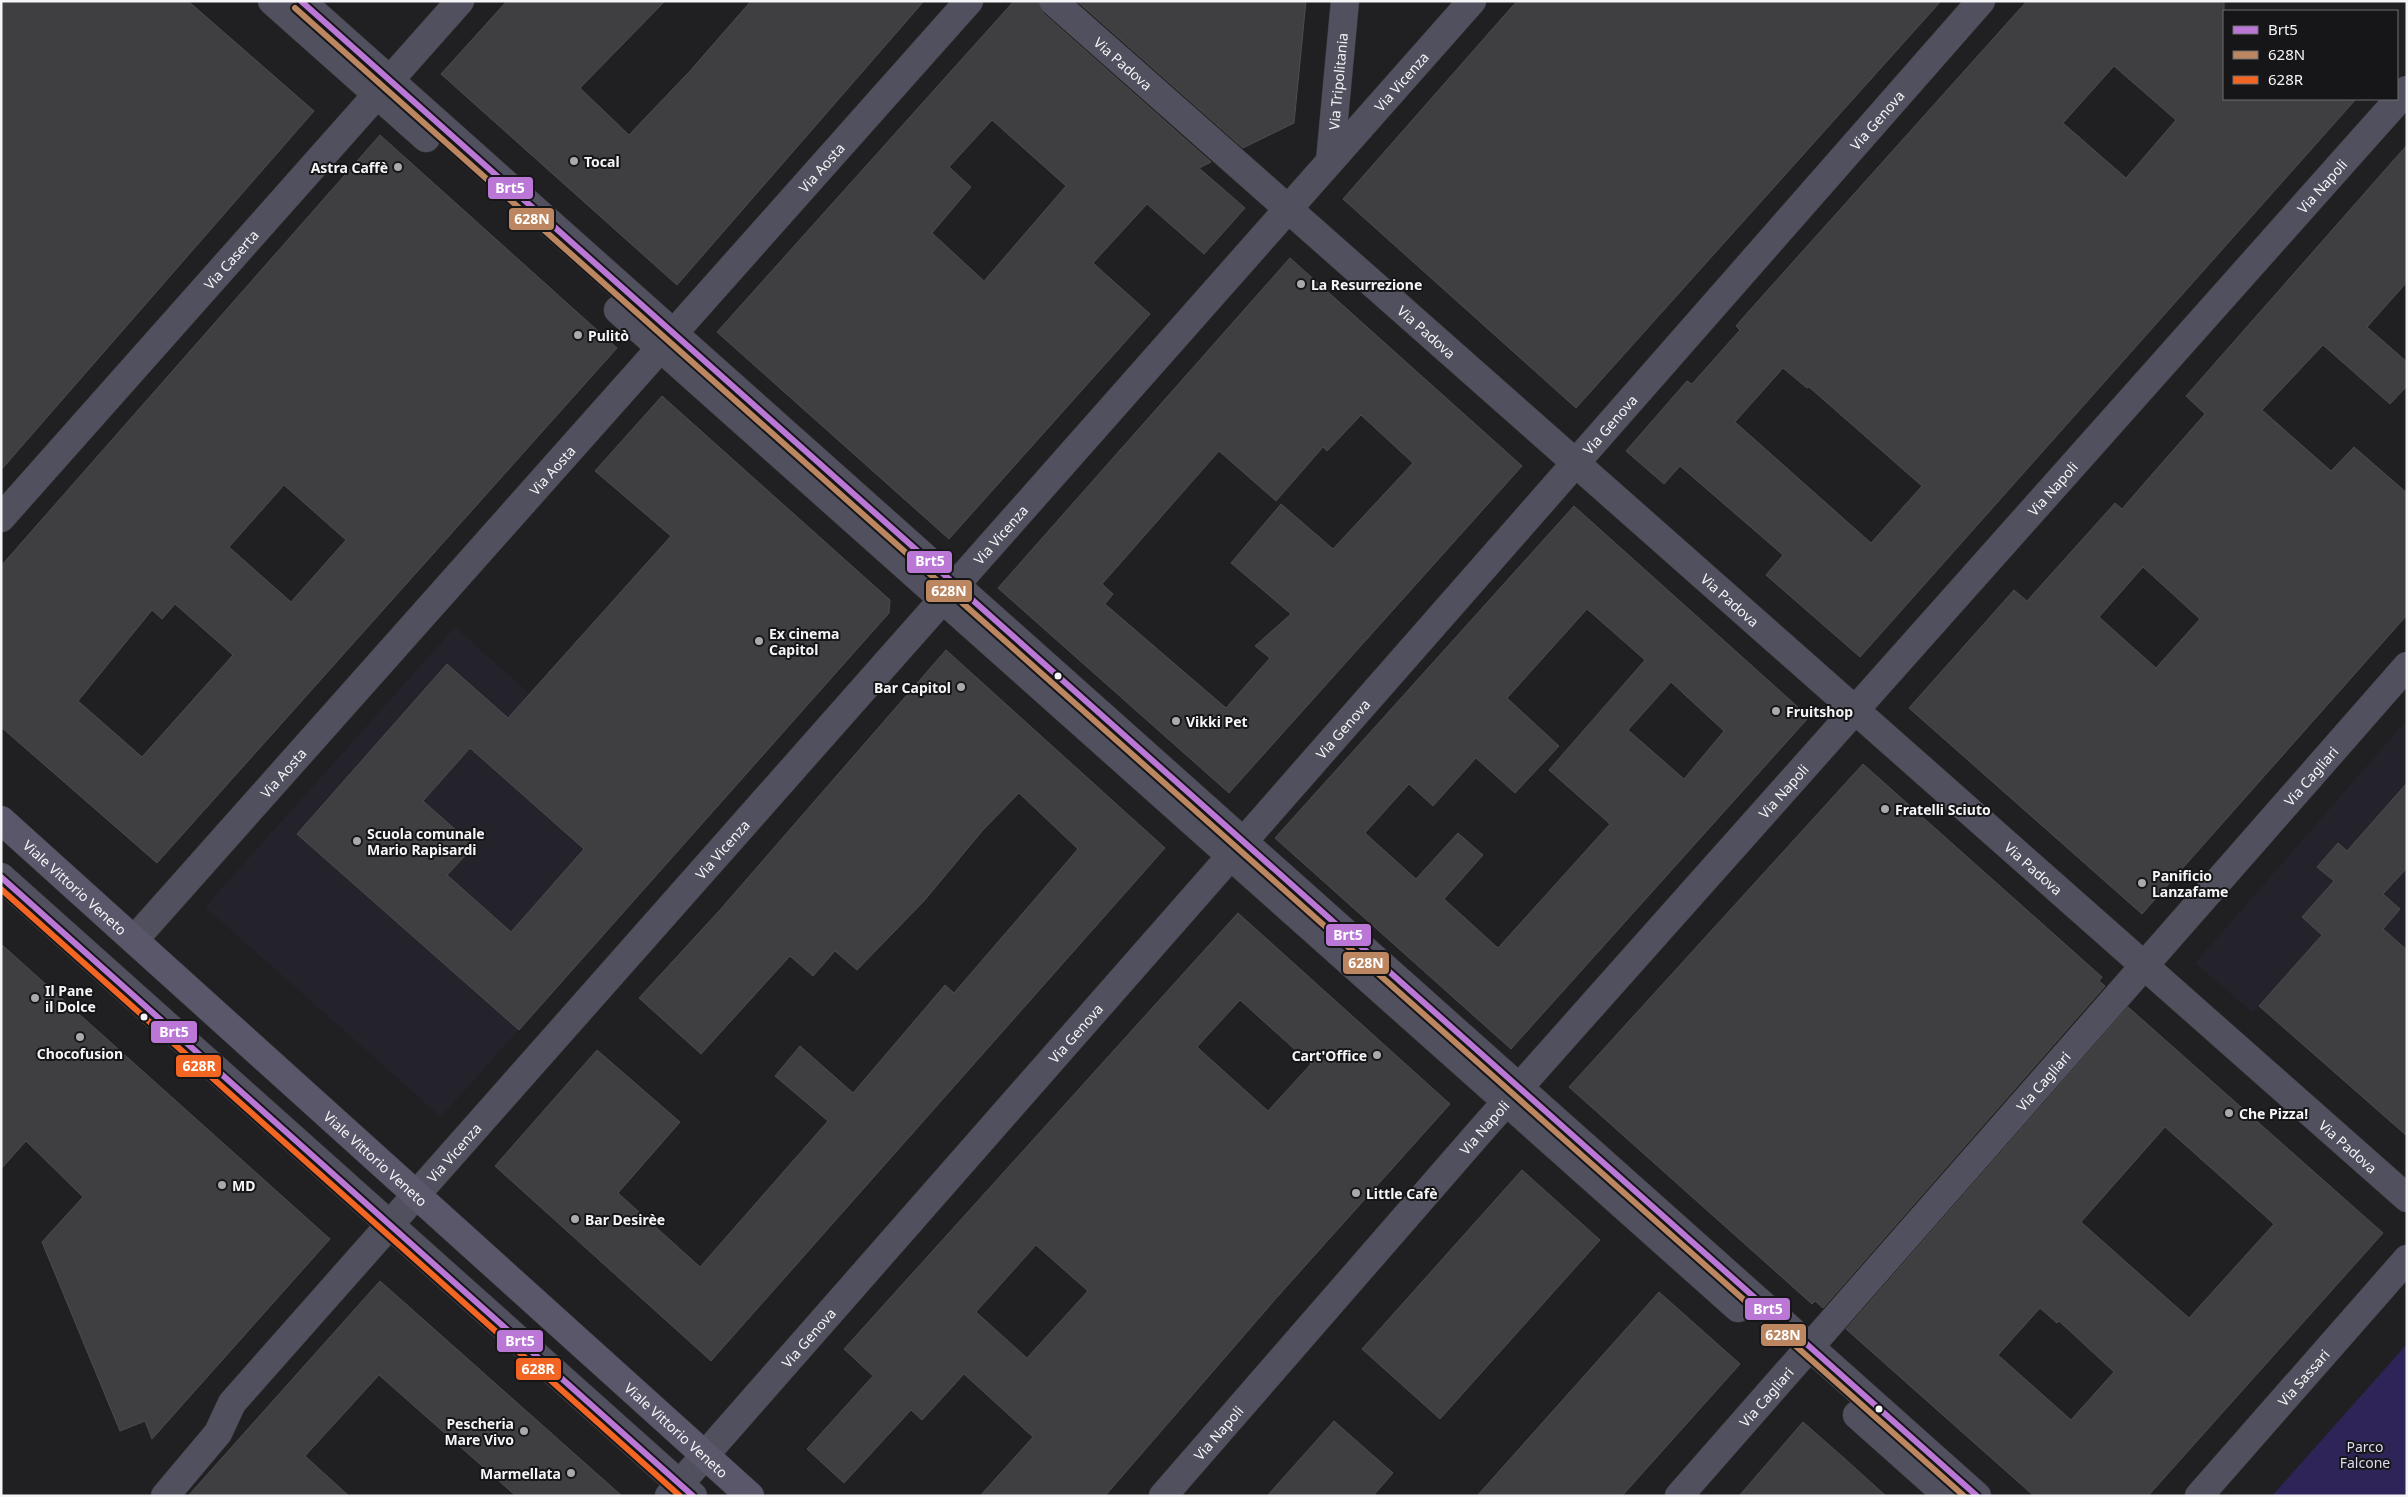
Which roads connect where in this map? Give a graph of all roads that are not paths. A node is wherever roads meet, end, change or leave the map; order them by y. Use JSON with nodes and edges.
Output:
{"nodes":[{"id":1,"x":272,"y":1,"type":"edge"},
{"id":2,"x":301,"y":1,"type":"edge"},
{"id":3,"x":460,"y":1,"type":"edge"},
{"id":4,"x":969,"y":1,"type":"edge"},
{"id":5,"x":1053,"y":1,"type":"edge"},
{"id":6,"x":1345,"y":1,"type":"edge"},
{"id":7,"x":1472,"y":1,"type":"edge"},
{"id":8,"x":1981,"y":1,"type":"edge"},
{"id":9,"x":384,"y":88,"type":"junction"},
{"id":10,"x":2407,"y":90,"type":"edge"},
{"id":11,"x":1330,"y":161,"type":"junction"},
{"id":12,"x":1288,"y":210,"type":"junction"},
{"id":13,"x":667,"y":341,"type":"junction"},
{"id":14,"x":1575,"y":463,"type":"junction"},
{"id":15,"x":1,"y":518,"type":"edge"},
{"id":16,"x":949,"y":593,"type":"junction"},
{"id":17,"x":2407,"y":666,"type":"edge"},
{"id":18,"x":1854,"y":709,"type":"junction"},
{"id":19,"x":1,"y":820,"type":"edge"},
{"id":20,"x":1236,"y":848,"type":"junction"},
{"id":21,"x":1,"y":877,"type":"edge"},
{"id":22,"x":134,"y":940,"type":"junction"},
{"id":23,"x":2144,"y":966,"type":"junction"},
{"id":24,"x":1513,"y":1095,"type":"junction"},
{"id":25,"x":416,"y":1195,"type":"junction"},
{"id":26,"x":2407,"y":1198,"type":"edge"},
{"id":27,"x":390,"y":1224,"type":"junction"},
{"id":28,"x":2407,"y":1259,"type":"edge"},
{"id":29,"x":1804,"y":1354,"type":"junction"},
{"id":30,"x":704,"y":1455,"type":"junction"},
{"id":31,"x":681,"y":1492,"type":"edge"},
{"id":32,"x":164,"y":1496,"type":"edge"},
{"id":33,"x":750,"y":1496,"type":"edge"},
{"id":34,"x":1164,"y":1496,"type":"edge"},
{"id":35,"x":1679,"y":1496,"type":"edge"},
{"id":36,"x":1948,"y":1496,"type":"edge"},
{"id":37,"x":1977,"y":1496,"type":"edge"},
{"id":38,"x":2199,"y":1496,"type":"edge"}],
"edges":[{"from":1,"to":9,"type":"street"},
{"from":2,"to":9,"type":"street"},
{"from":3,"to":9,"type":"street","name":"Via Caserta"},
{"from":4,"to":13,"type":"street","name":"Via Aosta"},
{"from":5,"to":12,"type":"street","name":"Via Padova"},
{"from":6,"to":11,"type":"street","name":"Via Tripolitania"},
{"from":7,"to":11,"type":"street","name":"Via Vicenza"},
{"from":8,"to":14,"type":"street","name":"Via Genova"},
{"from":9,"to":13,"type":"street"},
{"from":9,"to":15,"type":"street","name":"Via Caserta"},
{"from":10,"to":18,"type":"street","name":"Via Napoli"},
{"from":11,"to":12,"type":"street","name":"Via Vicenza"},
{"from":12,"to":14,"type":"street","name":"Via Padova"},
{"from":12,"to":16,"type":"street","name":"Via Vicenza"},
{"from":13,"to":16,"type":"street"},
{"from":13,"to":22,"type":"street","name":"Via Aosta"},
{"from":14,"to":18,"type":"street","name":"Via Padova"},
{"from":14,"to":20,"type":"street","name":"Via Genova"},
{"from":16,"to":20,"type":"street"},
{"from":16,"to":25,"type":"street","name":"Via Vicenza"},
{"from":17,"to":23,"type":"street","name":"Via Cagliari"},
{"from":18,"to":23,"type":"street","name":"Via Padova"},
{"from":18,"to":24,"type":"street","name":"Via Napoli"},
{"from":19,"to":22,"type":"main road","name":"Viale Vittorio Veneto"},
{"from":20,"to":24,"type":"street"},
{"from":20,"to":30,"type":"street","name":"Via Genova"},
{"from":21,"to":27,"type":"street"},
{"from":22,"to":25,"type":"main road","name":"Viale Vittorio Veneto"},
{"from":23,"to":26,"type":"street","name":"Via Padova"},
{"from":23,"to":29,"type":"street","name":"Via Cagliari"},
{"from":24,"to":29,"type":"street"},
{"from":24,"to":34,"type":"street","name":"Via Napoli"},
{"from":25,"to":27,"type":"street","name":"Via Vicenza"},
{"from":25,"to":30,"type":"main road","name":"Viale Vittorio Veneto"},
{"from":27,"to":31,"type":"street"},
{"from":27,"to":32,"type":"street","name":"Via Vicenza"},
{"from":28,"to":38,"type":"street","name":"Via Sassari"},
{"from":29,"to":35,"type":"street","name":"Via Cagliari"},
{"from":29,"to":36,"type":"street"},
{"from":29,"to":37,"type":"street"},
{"from":30,"to":31,"type":"street","name":"Via Genova"},
{"from":30,"to":33,"type":"main road","name":"Viale Vittorio Veneto"}]}
